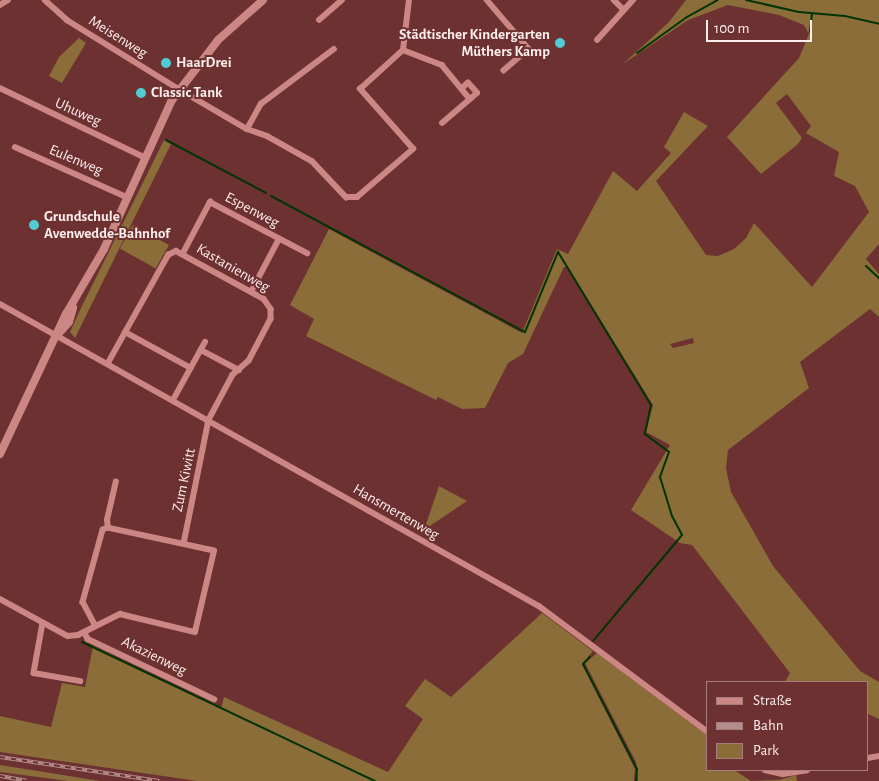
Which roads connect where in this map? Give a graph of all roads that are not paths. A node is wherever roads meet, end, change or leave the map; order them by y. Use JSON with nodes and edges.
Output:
{"nodes":[{"id":1,"x":8,"y":0,"type":"edge"},
{"id":2,"x":44,"y":0,"type":"edge"},
{"id":3,"x":263,"y":0,"type":"edge"},
{"id":4,"x":342,"y":0,"type":"edge"},
{"id":5,"x":409,"y":0,"type":"edge"},
{"id":6,"x":487,"y":0,"type":"edge"},
{"id":7,"x":614,"y":0,"type":"edge"},
{"id":8,"x":633,"y":0,"type":"edge"},
{"id":9,"x":0,"y":5,"type":"edge"},
{"id":10,"x":623,"y":9,"type":"junction"},
{"id":11,"x":319,"y":20,"type":"dead end"},
{"id":12,"x":597,"y":40,"type":"dead end"},
{"id":13,"x":334,"y":49,"type":"dead end"},
{"id":14,"x":403,"y":50,"type":"junction"},
{"id":15,"x":504,"y":71,"type":"dead end"},
{"id":16,"x":0,"y":88,"type":"edge"},
{"id":17,"x":181,"y":90,"type":"junction"},
{"id":18,"x":442,"y":123,"type":"dead end"},
{"id":19,"x":247,"y":129,"type":"junction"},
{"id":20,"x":16,"y":147,"type":"dead end"},
{"id":21,"x":146,"y":158,"type":"junction"},
{"id":22,"x":127,"y":197,"type":"junction"},
{"id":23,"x":280,"y":240,"type":"junction"},
{"id":24,"x":183,"y":253,"type":"junction"},
{"id":25,"x":307,"y":254,"type":"dead end"},
{"id":26,"x":251,"y":292,"type":"junction"},
{"id":27,"x":0,"y":304,"type":"edge"},
{"id":28,"x":125,"y":332,"type":"junction"},
{"id":29,"x":59,"y":334,"type":"junction"},
{"id":30,"x":206,"y":342,"type":"dead end"},
{"id":31,"x":201,"y":350,"type":"junction"},
{"id":32,"x":108,"y":363,"type":"junction"},
{"id":33,"x":191,"y":368,"type":"junction"},
{"id":34,"x":238,"y":370,"type":"junction"},
{"id":35,"x":173,"y":400,"type":"junction"},
{"id":36,"x":209,"y":420,"type":"junction"},
{"id":37,"x":0,"y":454,"type":"edge"},
{"id":38,"x":116,"y":482,"type":"dead end"},
{"id":39,"x":108,"y":528,"type":"junction"},
{"id":40,"x":184,"y":544,"type":"junction"},
{"id":41,"x":0,"y":599,"type":"edge"},
{"id":42,"x":43,"y":623,"type":"junction"},
{"id":43,"x":96,"y":626,"type":"junction"},
{"id":44,"x":85,"y":632,"type":"junction"},
{"id":45,"x":80,"y":681,"type":"dead end"},
{"id":46,"x":214,"y":699,"type":"dead end"},
{"id":47,"x":706,"y":731,"type":"edge"},
{"id":48,"x":769,"y":771,"type":"edge"},
{"id":49,"x":801,"y":771,"type":"edge"}],
"edges":[{"from":1,"to":9,"type":"street"},
{"from":2,"to":17,"type":"street","name":"Meisenweg"},
{"from":3,"to":17,"type":"street"},
{"from":4,"to":11,"type":"street"},
{"from":5,"to":14,"type":"street"},
{"from":6,"to":15,"type":"street"},
{"from":7,"to":10,"type":"street"},
{"from":8,"to":10,"type":"street"},
{"from":10,"to":12,"type":"street"},
{"from":13,"to":19,"type":"street"},
{"from":14,"to":18,"type":"street"},
{"from":14,"to":19,"type":"street","name":"Meisenweg"},
{"from":16,"to":21,"type":"street","name":"Uhuweg"},
{"from":17,"to":19,"type":"street","name":"Meisenweg"},
{"from":17,"to":21,"type":"street"},
{"from":20,"to":22,"type":"street","name":"Eulenweg"},
{"from":21,"to":22,"type":"street"},
{"from":22,"to":29,"type":"street"},
{"from":23,"to":24,"type":"street","name":"Espenweg"},
{"from":23,"to":25,"type":"street","name":"Espenweg"},
{"from":23,"to":26,"type":"street","name":"Espenweg"},
{"from":24,"to":26,"type":"street","name":"Kastanienweg"},
{"from":24,"to":28,"type":"street","name":"Kastanienweg"},
{"from":26,"to":34,"type":"street","name":"Kastanienweg"},
{"from":27,"to":29,"type":"street","name":"Hansmertenweg"},
{"from":28,"to":32,"type":"street","name":"Kastanienweg"},
{"from":28,"to":33,"type":"street"},
{"from":29,"to":32,"type":"street","name":"Hansmertenweg"},
{"from":29,"to":37,"type":"street"},
{"from":30,"to":31,"type":"street"},
{"from":31,"to":33,"type":"street"},
{"from":31,"to":34,"type":"street"},
{"from":32,"to":35,"type":"street","name":"Hansmertenweg"},
{"from":33,"to":35,"type":"street"},
{"from":34,"to":36,"type":"street","name":"Kastanienweg"},
{"from":35,"to":36,"type":"street","name":"Hansmertenweg"},
{"from":36,"to":40,"type":"street","name":"Zum Kiwitt"},
{"from":36,"to":47,"type":"street","name":"Hansmertenweg"},
{"from":38,"to":39,"type":"street"},
{"from":39,"to":40,"type":"street"},
{"from":39,"to":43,"type":"street"},
{"from":40,"to":43,"type":"street","name":"Akazienweg"},
{"from":41,"to":42,"type":"street","name":"Akazienweg"},
{"from":42,"to":44,"type":"street","name":"Akazienweg"},
{"from":42,"to":45,"type":"street"},
{"from":43,"to":44,"type":"street","name":"Akazienweg"},
{"from":44,"to":46,"type":"street","name":"Akazienweg"},
{"from":48,"to":49,"type":"street"}]}
